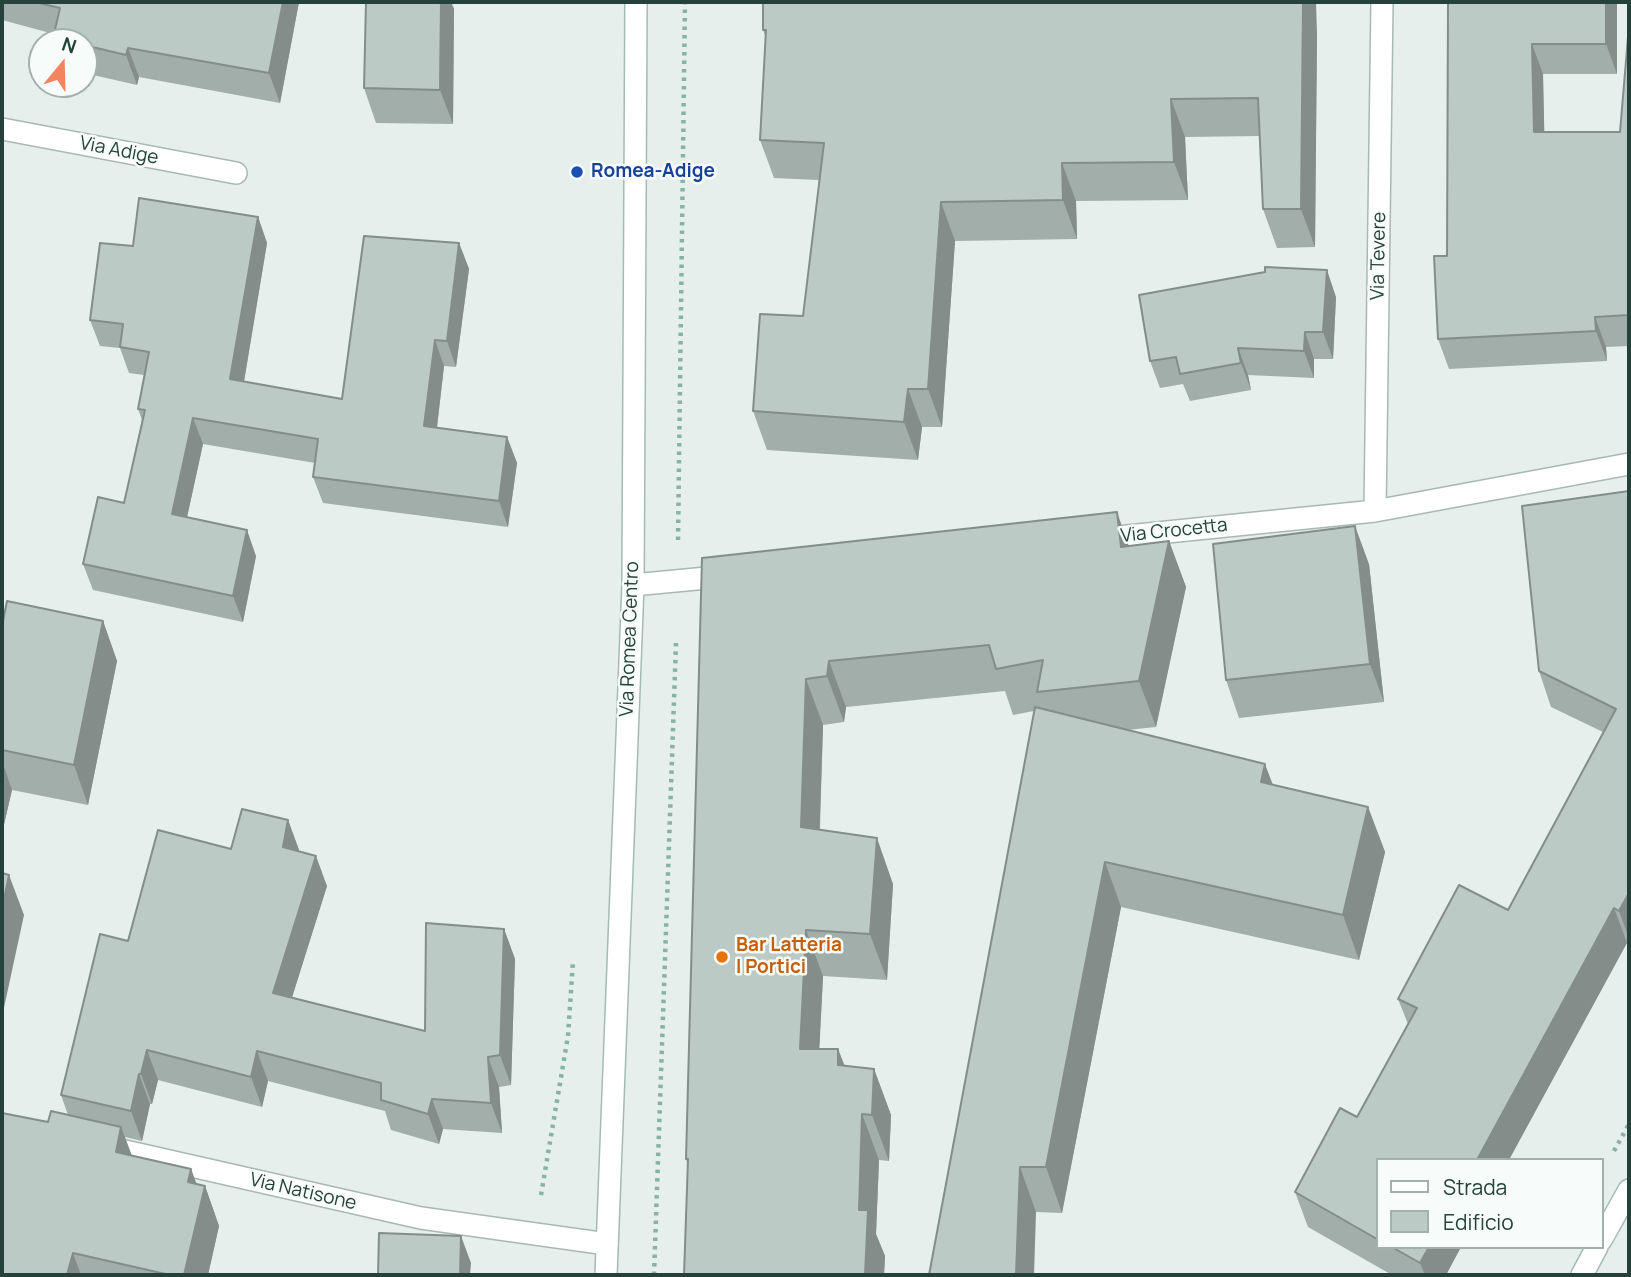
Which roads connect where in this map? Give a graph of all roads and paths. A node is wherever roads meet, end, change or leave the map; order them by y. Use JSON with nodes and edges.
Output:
{"nodes":[{"id":1,"x":636,"y":2,"type":"edge"},
{"id":2,"x":1382,"y":2,"type":"edge"},
{"id":3,"x":2,"y":129,"type":"edge"},
{"id":4,"x":236,"y":173,"type":"dead end"},
{"id":5,"x":1629,"y":464,"type":"edge"},
{"id":6,"x":1375,"y":510,"type":"junction"},
{"id":7,"x":1074,"y":541,"type":"edge"},
{"id":8,"x":746,"y":574,"type":"edge"},
{"id":9,"x":633,"y":585,"type":"junction"},
{"id":10,"x":574,"y":954,"type":"dead end"},
{"id":11,"x":83,"y":1142,"type":"edge"},
{"id":12,"x":1629,"y":1190,"type":"edge"},
{"id":13,"x":534,"y":1234,"type":"junction"},
{"id":14,"x":1603,"y":1236,"type":"edge"},
{"id":15,"x":607,"y":1244,"type":"junction"},
{"id":16,"x":1596,"y":1249,"type":"edge"},
{"id":17,"x":606,"y":1275,"type":"edge"},
{"id":18,"x":1581,"y":1275,"type":"edge"}],
"edges":[{"from":1,"to":9,"type":"street","name":"Via Romea Centro"},
{"from":2,"to":6,"type":"street","name":"Via Tevere"},
{"from":3,"to":4,"type":"street","name":"Via Adige"},
{"from":5,"to":6,"type":"street","name":"Via Crocetta"},
{"from":6,"to":7,"type":"street","name":"Via Crocetta"},
{"from":8,"to":9,"type":"street"},
{"from":9,"to":15,"type":"street","name":"Via Romea Centro"},
{"from":10,"to":13,"type":"path"},
{"from":11,"to":13,"type":"street","name":"Via Natisone"},
{"from":12,"to":14,"type":"street"},
{"from":13,"to":15,"type":"street","name":"Via Natisone"},
{"from":15,"to":17,"type":"street","name":"Via Romea Centro"},
{"from":16,"to":18,"type":"street"}]}
